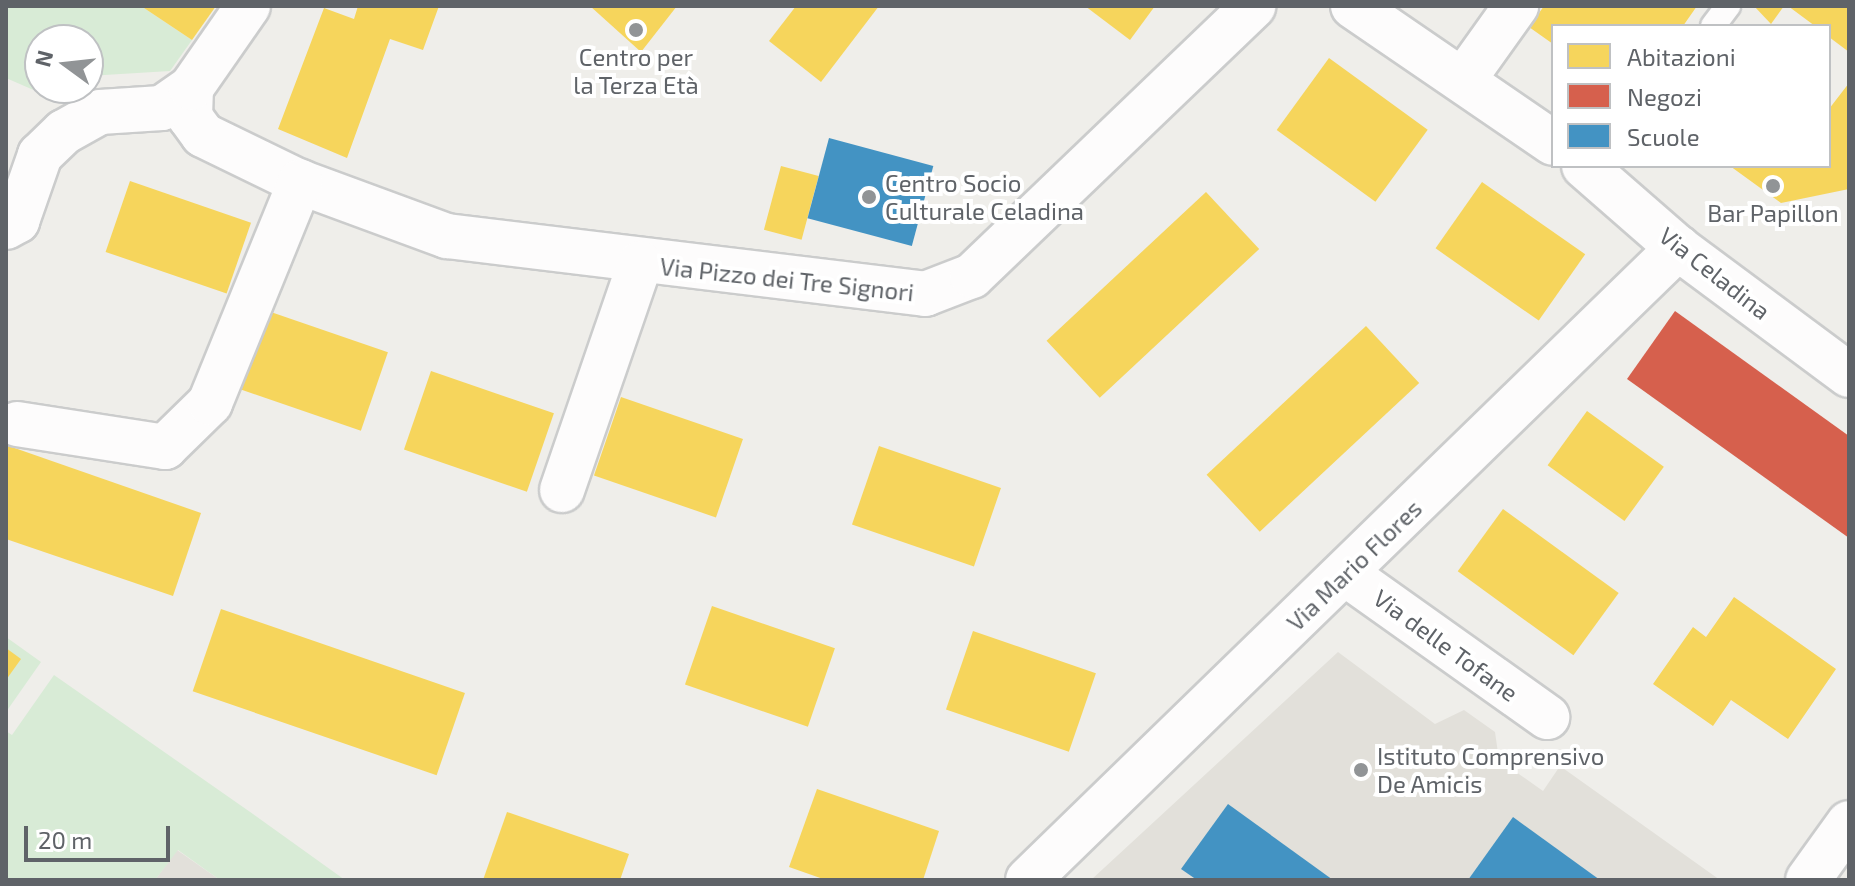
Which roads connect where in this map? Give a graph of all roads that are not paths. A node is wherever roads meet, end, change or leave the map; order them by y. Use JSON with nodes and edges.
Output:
{"nodes":[{"id":1,"x":248,"y":6,"type":"edge"},
{"id":2,"x":1254,"y":6,"type":"edge"},
{"id":3,"x":1353,"y":6,"type":"edge"},
{"id":4,"x":1516,"y":6,"type":"edge"},
{"id":5,"x":1728,"y":6,"type":"edge"},
{"id":6,"x":1714,"y":24,"type":"edge"},
{"id":7,"x":1464,"y":79,"type":"junction"},
{"id":8,"x":191,"y":88,"type":"junction"},
{"id":9,"x":1551,"y":142,"type":"edge"},
{"id":10,"x":1599,"y":170,"type":"edge"},
{"id":11,"x":300,"y":182,"type":"junction"},
{"id":12,"x":10,"y":235,"type":"edge"},
{"id":13,"x":1678,"y":248,"type":"junction"},
{"id":14,"x":640,"y":263,"type":"junction"},
{"id":15,"x":1849,"y":375,"type":"edge"},
{"id":16,"x":17,"y":424,"type":"dead end"},
{"id":17,"x":562,"y":490,"type":"dead end"},
{"id":18,"x":1346,"y":574,"type":"junction"},
{"id":19,"x":1547,"y":717,"type":"dead end"},
{"id":20,"x":1849,"y":823,"type":"edge"},
{"id":21,"x":1028,"y":880,"type":"edge"},
{"id":22,"x":1808,"y":880,"type":"edge"}],
"edges":[{"from":1,"to":8,"type":"street"},
{"from":2,"to":14,"type":"street","name":"Via Pizzo dei Tre Signori"},
{"from":3,"to":7,"type":"street"},
{"from":4,"to":7,"type":"street"},
{"from":5,"to":6,"type":"lane"},
{"from":7,"to":9,"type":"street"},
{"from":8,"to":11,"type":"street","name":"Via Pizzo dei Tre Signori"},
{"from":8,"to":12,"type":"street"},
{"from":10,"to":13,"type":"street","name":"Via Celadina"},
{"from":11,"to":14,"type":"street","name":"Via Pizzo dei Tre Signori"},
{"from":11,"to":16,"type":"street"},
{"from":13,"to":15,"type":"street","name":"Via Celadina"},
{"from":13,"to":18,"type":"street","name":"Via Mario Flores"},
{"from":14,"to":17,"type":"street","name":"Via Pizzo dei Tre Signori"},
{"from":18,"to":19,"type":"street","name":"Via delle Tofane"},
{"from":18,"to":21,"type":"street","name":"Via Mario Flores"},
{"from":20,"to":22,"type":"street"}]}
